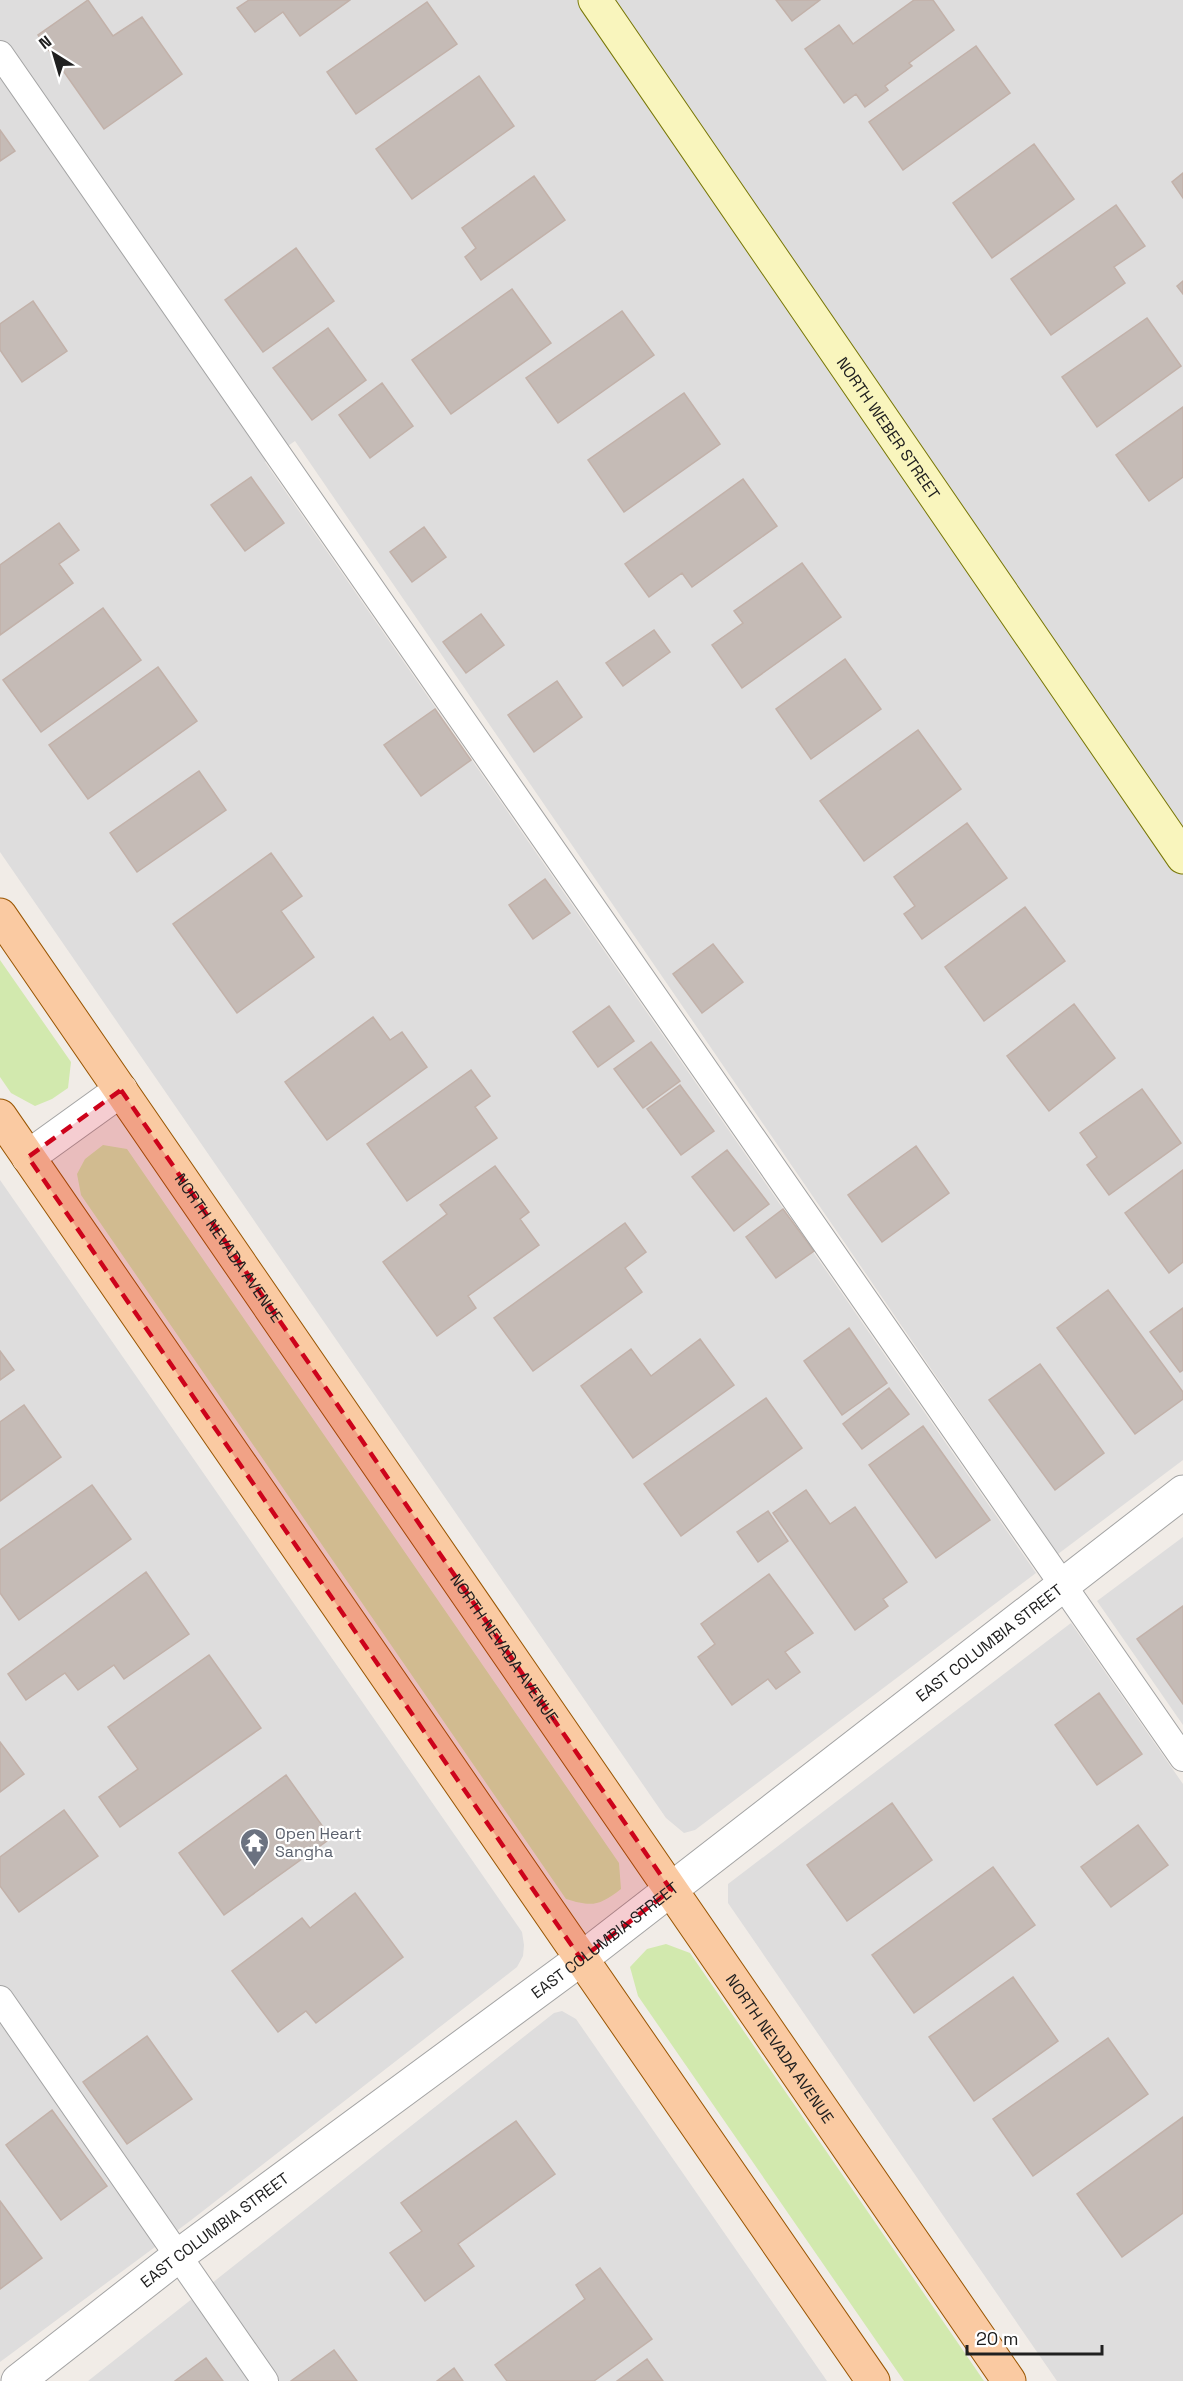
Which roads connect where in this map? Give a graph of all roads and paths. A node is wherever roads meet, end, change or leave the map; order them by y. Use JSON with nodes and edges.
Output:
{"nodes":[{"id":1,"x":595,"y":0,"type":"edge"},
{"id":2,"x":0,"y":54,"type":"edge"},
{"id":3,"x":1183,"y":858,"type":"edge"},
{"id":4,"x":0,"y":915,"type":"edge"},
{"id":5,"x":120,"y":1090,"type":"junction"},
{"id":6,"x":0,"y":1116,"type":"edge"},
{"id":7,"x":28,"y":1157,"type":"junction"},
{"id":8,"x":1183,"y":1492,"type":"edge"},
{"id":9,"x":1062,"y":1583,"type":"junction"},
{"id":10,"x":1183,"y":1758,"type":"edge"},
{"id":11,"x":671,"y":1890,"type":"junction"},
{"id":12,"x":581,"y":1959,"type":"junction"},
{"id":13,"x":0,"y":2000,"type":"edge"},
{"id":14,"x":178,"y":2256,"type":"junction"},
{"id":15,"x":18,"y":2381,"type":"edge"},
{"id":16,"x":265,"y":2381,"type":"edge"},
{"id":17,"x":873,"y":2381,"type":"edge"},
{"id":18,"x":1009,"y":2381,"type":"edge"}],
"edges":[{"from":1,"to":3,"type":"street","name":"NORTH WEBER STREET"},
{"from":2,"to":9,"type":"lane"},
{"from":4,"to":5,"type":"main road","name":"NORTH NEVADA AVENUE"},
{"from":5,"to":7,"type":"street"},
{"from":5,"to":11,"type":"main road","name":"NORTH NEVADA AVENUE"},
{"from":6,"to":7,"type":"main road"},
{"from":7,"to":12,"type":"main road"},
{"from":8,"to":9,"type":"street","name":"EAST COLUMBIA STREET"},
{"from":9,"to":10,"type":"lane"},
{"from":9,"to":11,"type":"street","name":"EAST COLUMBIA STREET"},
{"from":11,"to":12,"type":"street","name":"EAST COLUMBIA STREET"},
{"from":11,"to":18,"type":"main road","name":"NORTH NEVADA AVENUE"},
{"from":12,"to":14,"type":"street","name":"EAST COLUMBIA STREET"},
{"from":12,"to":17,"type":"main road"},
{"from":13,"to":14,"type":"lane"},
{"from":14,"to":15,"type":"street","name":"EAST COLUMBIA STREET"},
{"from":14,"to":16,"type":"lane"}]}
